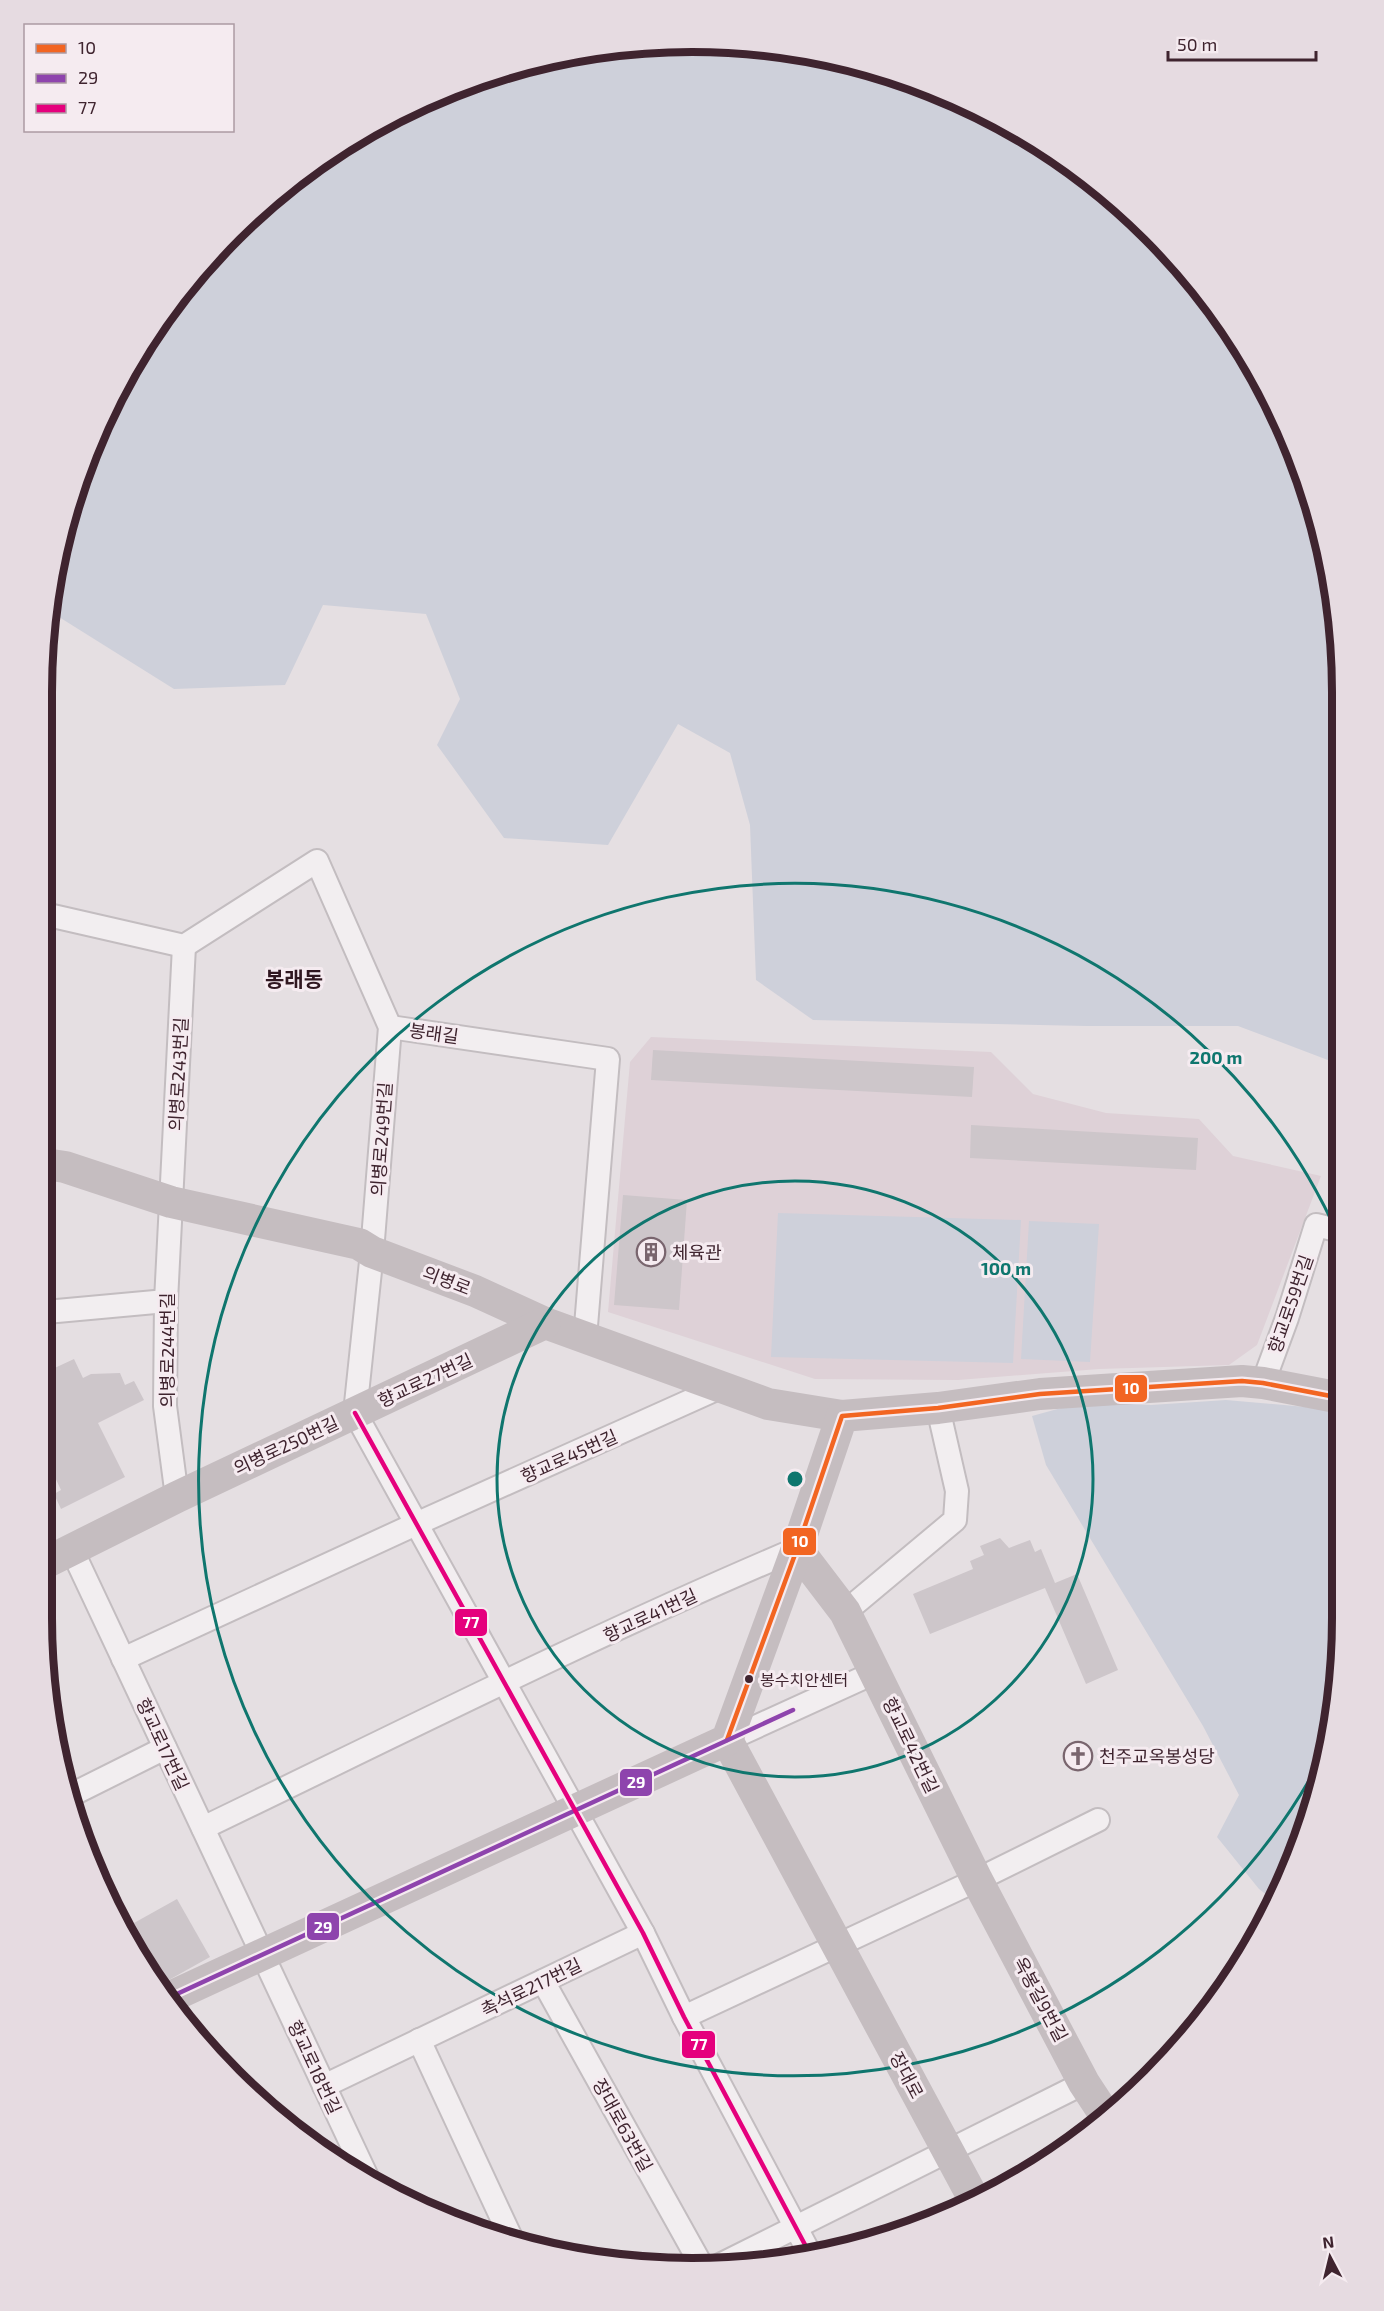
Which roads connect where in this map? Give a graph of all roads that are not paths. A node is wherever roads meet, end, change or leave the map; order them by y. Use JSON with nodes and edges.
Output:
{"nodes":[{"id":1,"x":53,"y":916,"type":"edge"},
{"id":2,"x":184,"y":946,"type":"junction"},
{"id":3,"x":390,"y":1027,"type":"junction"},
{"id":4,"x":53,"y":1165,"type":"edge"},
{"id":5,"x":171,"y":1202,"type":"junction"},
{"id":6,"x":1331,"y":1229,"type":"edge"},
{"id":7,"x":372,"y":1252,"type":"junction"},
{"id":8,"x":166,"y":1302,"type":"junction"},
{"id":9,"x":53,"y":1311,"type":"edge"},
{"id":10,"x":545,"y":1323,"type":"junction"},
{"id":11,"x":585,"y":1338,"type":"junction"},
{"id":12,"x":1263,"y":1383,"type":"junction"},
{"id":13,"x":721,"y":1387,"type":"junction"},
{"id":14,"x":1331,"y":1396,"type":"edge"},
{"id":15,"x":938,"y":1408,"type":"junction"},
{"id":16,"x":355,"y":1413,"type":"junction"},
{"id":17,"x":842,"y":1416,"type":"junction"},
{"id":18,"x":177,"y":1497,"type":"junction"},
{"id":19,"x":416,"y":1524,"type":"junction"},
{"id":20,"x":797,"y":1549,"type":"junction"},
{"id":21,"x":60,"y":1556,"type":"edge"},
{"id":22,"x":844,"y":1612,"type":"junction"},
{"id":23,"x":123,"y":1659,"type":"junction"},
{"id":24,"x":876,"y":1672,"type":"junction"},
{"id":25,"x":504,"y":1683,"type":"junction"},
{"id":26,"x":727,"y":1740,"type":"junction"},
{"id":27,"x":165,"y":1748,"type":"junction"},
{"id":28,"x":76,"y":1792,"type":"edge"},
{"id":29,"x":574,"y":1810,"type":"junction"},
{"id":30,"x":1098,"y":1820,"type":"dead end"},
{"id":31,"x":203,"y":1828,"type":"junction"},
{"id":32,"x":977,"y":1880,"type":"junction"},
{"id":33,"x":643,"y":1933,"type":"junction"},
{"id":34,"x":837,"y":1946,"type":"junction"},
{"id":35,"x":263,"y":1954,"type":"junction"},
{"id":36,"x":543,"y":1981,"type":"junction"},
{"id":37,"x":175,"y":1995,"type":"edge"},
{"id":38,"x":684,"y":2017,"type":"junction"},
{"id":39,"x":419,"y":2040,"type":"junction"},
{"id":40,"x":1084,"y":2083,"type":"junction"},
{"id":41,"x":324,"y":2086,"type":"junction"},
{"id":42,"x":1102,"y":2110,"type":"edge"},
{"id":43,"x":948,"y":2151,"type":"junction"},
{"id":44,"x":362,"y":2167,"type":"edge"},
{"id":45,"x":971,"y":2195,"type":"edge"},
{"id":46,"x":796,"y":2228,"type":"junction"},
{"id":47,"x":508,"y":2232,"type":"edge"},
{"id":48,"x":807,"y":2248,"type":"edge"},
{"id":49,"x":737,"y":2257,"type":"edge"},
{"id":50,"x":697,"y":2258,"type":"edge"}],
"edges":[{"from":1,"to":2,"type":"street"},
{"from":2,"to":3,"type":"street","name":"봉래길"},
{"from":2,"to":5,"type":"street","name":"의병로243번길"},
{"from":3,"to":7,"type":"street","name":"의병로249번길"},
{"from":3,"to":11,"type":"street","name":"봉래길"},
{"from":4,"to":5,"type":"street","name":"의병로"},
{"from":5,"to":7,"type":"street","name":"의병로"},
{"from":5,"to":8,"type":"street","name":"의병로244번길"},
{"from":6,"to":12,"type":"street","name":"향교로59번길"},
{"from":7,"to":10,"type":"street","name":"의병로"},
{"from":7,"to":16,"type":"street","name":"의병로250번길"},
{"from":8,"to":9,"type":"street"},
{"from":8,"to":18,"type":"street","name":"의병로244번길"},
{"from":10,"to":11,"type":"street","name":"의병로"},
{"from":10,"to":16,"type":"street","name":"향교로27번길"},
{"from":11,"to":13,"type":"street","name":"의병로"},
{"from":12,"to":14,"type":"street","name":"의병로"},
{"from":12,"to":15,"type":"street","name":"의병로"},
{"from":13,"to":17,"type":"street","name":"의병로"},
{"from":13,"to":19,"type":"street","name":"향교로45번길"},
{"from":15,"to":17,"type":"street","name":"의병로"},
{"from":15,"to":22,"type":"street"},
{"from":16,"to":18,"type":"street","name":"의병로250번길"},
{"from":16,"to":19,"type":"street","name":"향교로27번길"},
{"from":17,"to":20,"type":"street"},
{"from":18,"to":21,"type":"street","name":"의병로250번길"},
{"from":19,"to":23,"type":"street"},
{"from":19,"to":25,"type":"street","name":"향교로27번길"},
{"from":20,"to":22,"type":"street","name":"향교로42번길"},
{"from":20,"to":25,"type":"street","name":"향교로41번길"},
{"from":20,"to":26,"type":"street"},
{"from":21,"to":23,"type":"street","name":"향교로17번길"},
{"from":22,"to":24,"type":"street","name":"향교로42번길"},
{"from":23,"to":27,"type":"street","name":"향교로17번길"},
{"from":24,"to":26,"type":"street"},
{"from":24,"to":32,"type":"street","name":"향교로42번길"},
{"from":25,"to":29,"type":"street","name":"향교로27번길"},
{"from":25,"to":31,"type":"street"},
{"from":26,"to":29,"type":"street"},
{"from":26,"to":34,"type":"street","name":"장대로"},
{"from":27,"to":28,"type":"street"},
{"from":27,"to":31,"type":"street","name":"향교로17번길"},
{"from":29,"to":33,"type":"street","name":"향교로27번길"},
{"from":29,"to":35,"type":"street"},
{"from":30,"to":32,"type":"street"},
{"from":31,"to":35,"type":"street","name":"향교로17번길"},
{"from":32,"to":34,"type":"street"},
{"from":32,"to":40,"type":"street","name":"옥봉길9번길"},
{"from":33,"to":36,"type":"street","name":"촉석로217번길"},
{"from":33,"to":38,"type":"street","name":"향교로27번길"},
{"from":34,"to":38,"type":"street"},
{"from":34,"to":43,"type":"street","name":"장대로"},
{"from":35,"to":37,"type":"street"},
{"from":35,"to":41,"type":"street","name":"향교로18번길"},
{"from":36,"to":39,"type":"street","name":"촉석로217번길"},
{"from":36,"to":50,"type":"street","name":"장대로63번길"},
{"from":38,"to":46,"type":"street","name":"향교로27번길"},
{"from":39,"to":41,"type":"street","name":"촉석로217번길"},
{"from":39,"to":47,"type":"street"},
{"from":40,"to":42,"type":"street","name":"옥봉길9번길"},
{"from":40,"to":43,"type":"street"},
{"from":41,"to":44,"type":"street","name":"향교로18번길"},
{"from":43,"to":45,"type":"street","name":"장대로"},
{"from":43,"to":46,"type":"street"},
{"from":46,"to":48,"type":"street","name":"향교로27번길"},
{"from":46,"to":49,"type":"street"}]}
